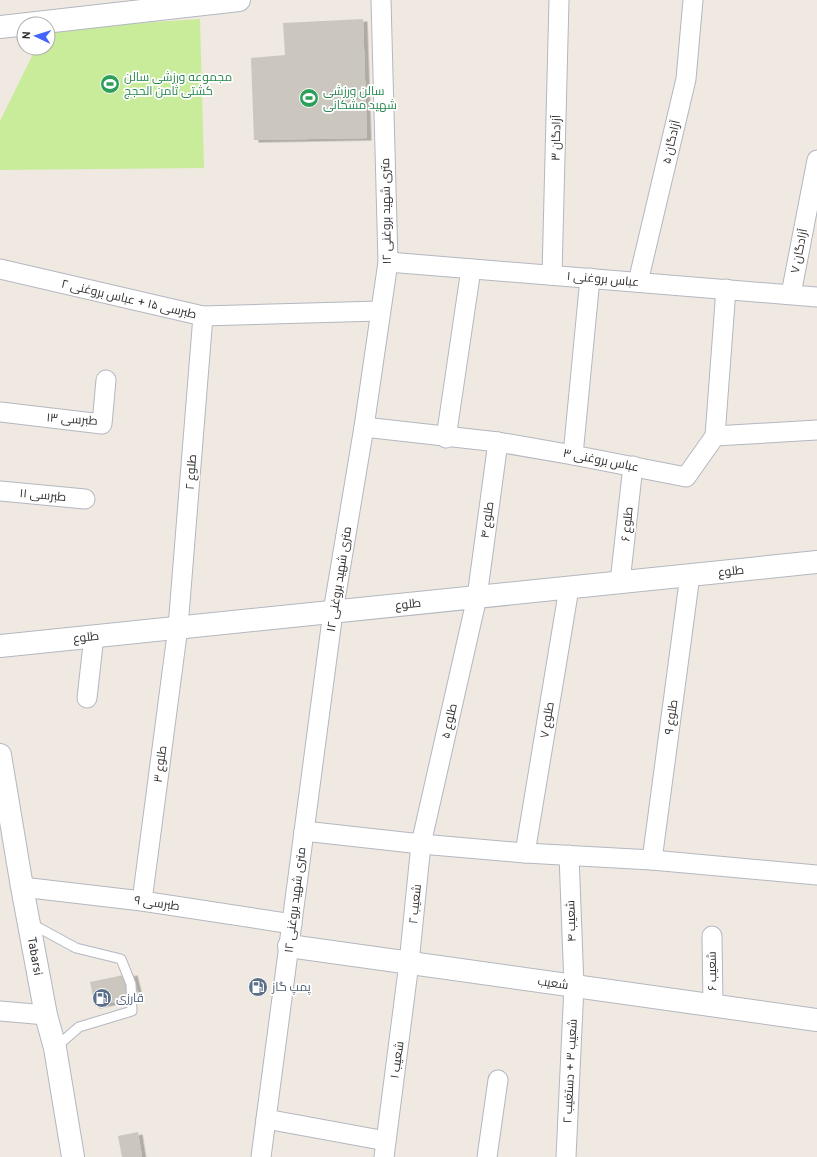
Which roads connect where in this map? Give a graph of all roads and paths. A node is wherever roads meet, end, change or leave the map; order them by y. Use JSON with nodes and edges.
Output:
{"nodes":[{"id":1,"x":240,"y":0,"type":"edge"},
{"id":2,"x":381,"y":0,"type":"edge"},
{"id":3,"x":559,"y":0,"type":"edge"},
{"id":4,"x":693,"y":0,"type":"edge"},
{"id":5,"x":0,"y":26,"type":"edge"},
{"id":6,"x":817,"y":160,"type":"edge"},
{"id":7,"x":388,"y":262,"type":"junction"},
{"id":8,"x":471,"y":268,"type":"junction"},
{"id":9,"x":0,"y":269,"type":"edge"},
{"id":10,"x":552,"y":275,"type":"junction"},
{"id":11,"x":590,"y":278,"type":"junction"},
{"id":12,"x":638,"y":282,"type":"junction"},
{"id":13,"x":726,"y":289,"type":"junction"},
{"id":14,"x":791,"y":294,"type":"junction"},
{"id":15,"x":817,"y":296,"type":"edge"},
{"id":16,"x":380,"y":311,"type":"junction"},
{"id":17,"x":203,"y":316,"type":"junction"},
{"id":18,"x":106,"y":380,"type":"dead end"},
{"id":19,"x":0,"y":412,"type":"edge"},
{"id":20,"x":364,"y":427,"type":"junction"},
{"id":21,"x":817,"y":430,"type":"edge"},
{"id":22,"x":715,"y":436,"type":"junction"},
{"id":23,"x":446,"y":438,"type":"junction"},
{"id":24,"x":498,"y":442,"type":"junction"},
{"id":25,"x":573,"y":455,"type":"junction"},
{"id":26,"x":633,"y":466,"type":"junction"},
{"id":27,"x":0,"y":491,"type":"edge"},
{"id":28,"x":86,"y":499,"type":"dead end"},
{"id":29,"x":817,"y":562,"type":"edge"},
{"id":30,"x":690,"y":575,"type":"junction"},
{"id":31,"x":620,"y":582,"type":"junction"},
{"id":32,"x":569,"y":588,"type":"junction"},
{"id":33,"x":476,"y":597,"type":"junction"},
{"id":34,"x":333,"y":612,"type":"junction"},
{"id":35,"x":178,"y":627,"type":"junction"},
{"id":36,"x":94,"y":636,"type":"junction"},
{"id":37,"x":0,"y":646,"type":"edge"},
{"id":38,"x":87,"y":698,"type":"dead end"},
{"id":39,"x":0,"y":755,"type":"edge"},
{"id":40,"x":304,"y":831,"type":"junction"},
{"id":41,"x":421,"y":844,"type":"junction"},
{"id":42,"x":525,"y":853,"type":"junction"},
{"id":43,"x":569,"y":855,"type":"junction"},
{"id":44,"x":652,"y":860,"type":"junction"},
{"id":45,"x":817,"y":875,"type":"edge"},
{"id":46,"x":22,"y":887,"type":"junction"},
{"id":47,"x":142,"y":901,"type":"junction"},
{"id":48,"x":29,"y":922,"type":"junction"},
{"id":49,"x":292,"y":924,"type":"junction"},
{"id":50,"x":712,"y":936,"type":"dead end"},
{"id":51,"x":289,"y":946,"type":"junction"},
{"id":52,"x":410,"y":963,"type":"junction"},
{"id":53,"x":574,"y":986,"type":"junction"},
{"id":54,"x":713,"y":1005,"type":"junction"},
{"id":55,"x":0,"y":1011,"type":"edge"},
{"id":56,"x":46,"y":1015,"type":"junction"},
{"id":57,"x":817,"y":1020,"type":"edge"},
{"id":58,"x":55,"y":1048,"type":"junction"},
{"id":59,"x":498,"y":1080,"type":"dead end"},
{"id":60,"x":266,"y":1119,"type":"junction"},
{"id":61,"x":385,"y":1149,"type":"edge"},
{"id":62,"x":73,"y":1157,"type":"edge"},
{"id":63,"x":261,"y":1157,"type":"edge"},
{"id":64,"x":487,"y":1157,"type":"edge"},
{"id":65,"x":566,"y":1157,"type":"edge"}],
"edges":[{"from":1,"to":5,"type":"street"},
{"from":2,"to":7,"type":"street","name":"۱۲ متری شهید بروغنی"},
{"from":3,"to":10,"type":"street","name":"آزادگان ۳"},
{"from":4,"to":12,"type":"street","name":"آزادگان ۵"},
{"from":6,"to":14,"type":"street","name":"آزادگان ۷"},
{"from":7,"to":8,"type":"street","name":"عباس بروغنی ۱"},
{"from":7,"to":16,"type":"street","name":"۱۲ متری شهید بروغنی"},
{"from":8,"to":10,"type":"street","name":"عباس بروغنی ۱"},
{"from":8,"to":23,"type":"street"},
{"from":9,"to":17,"type":"street","name":"طبرسی ۱۵ + عباس بروغنی ۲"},
{"from":10,"to":11,"type":"street","name":"عباس بروغنی ۱"},
{"from":11,"to":12,"type":"street","name":"عباس بروغنی ۱"},
{"from":11,"to":25,"type":"street"},
{"from":12,"to":13,"type":"street","name":"عباس بروغنی ۱"},
{"from":13,"to":14,"type":"street","name":"عباس بروغنی ۱"},
{"from":13,"to":22,"type":"street"},
{"from":14,"to":15,"type":"street","name":"عباس بروغنی ۱"},
{"from":16,"to":17,"type":"street","name":"طبرسی ۱۵ + عباس بروغنی ۲"},
{"from":16,"to":20,"type":"street","name":"۱۲ متری شهید بروغنی"},
{"from":17,"to":35,"type":"street","name":"طلوع ۲"},
{"from":18,"to":19,"type":"street","name":"طبرسی ۱۳"},
{"from":20,"to":23,"type":"street","name":"عباس بروغنی ۳"},
{"from":20,"to":34,"type":"street","name":"۱۲ متری شهید بروغنی"},
{"from":21,"to":22,"type":"street"},
{"from":22,"to":26,"type":"street","name":"عباس بروغنی ۳"},
{"from":23,"to":24,"type":"street","name":"عباس بروغنی ۳"},
{"from":24,"to":25,"type":"street","name":"عباس بروغنی ۳"},
{"from":24,"to":33,"type":"street","name":"طلوع ۴"},
{"from":25,"to":26,"type":"street","name":"عباس بروغنی ۳"},
{"from":26,"to":31,"type":"street","name":"طلوع ۶"},
{"from":27,"to":28,"type":"street","name":"طبرسی ۱۱"},
{"from":29,"to":30,"type":"street","name":"طلوع"},
{"from":30,"to":31,"type":"street","name":"طلوع"},
{"from":30,"to":44,"type":"street","name":"طلوع ۹"},
{"from":31,"to":32,"type":"street","name":"طلوع"},
{"from":32,"to":33,"type":"street","name":"طلوع"},
{"from":32,"to":42,"type":"street","name":"طلوع ۷"},
{"from":33,"to":34,"type":"street","name":"طلوع"},
{"from":33,"to":41,"type":"street","name":"طلوع ۵"},
{"from":34,"to":35,"type":"street","name":"طلوع"},
{"from":34,"to":40,"type":"street","name":"۱۲ متری شهید بروغنی"},
{"from":35,"to":36,"type":"street","name":"طلوع"},
{"from":35,"to":47,"type":"street","name":"طلوع ۳"},
{"from":36,"to":37,"type":"street","name":"طلوع"},
{"from":36,"to":38,"type":"street"},
{"from":39,"to":46,"type":"street","name":"Tabarsi"},
{"from":40,"to":41,"type":"street"},
{"from":40,"to":49,"type":"street","name":"۱۲ متری شهید بروغنی"},
{"from":41,"to":42,"type":"street"},
{"from":41,"to":52,"type":"street","name":"شعیب ۲"},
{"from":42,"to":43,"type":"street"},
{"from":43,"to":44,"type":"street"},
{"from":43,"to":53,"type":"street","name":"شعیب ۴"},
{"from":44,"to":45,"type":"street"},
{"from":46,"to":47,"type":"street","name":"طبرسی ۹"},
{"from":46,"to":48,"type":"street","name":"Tabarsi"},
{"from":47,"to":49,"type":"street","name":"طبرسی ۹"},
{"from":48,"to":56,"type":"street","name":"Tabarsi"},
{"from":48,"to":58,"type":"lane"},
{"from":49,"to":51,"type":"street","name":"۱۲ متری شهید بروغنی"},
{"from":50,"to":54,"type":"street","name":"شعیب ۶"},
{"from":51,"to":52,"type":"street","name":"شعیب"},
{"from":51,"to":60,"type":"street","name":"۱۲ متری شهید بروغنی"},
{"from":52,"to":53,"type":"street","name":"شعیب"},
{"from":52,"to":61,"type":"street","name":"شعیب ۱"},
{"from":53,"to":54,"type":"street","name":"شعیب"},
{"from":53,"to":65,"type":"street","name":"شعیب ۳ + دستغیب ۲"},
{"from":54,"to":57,"type":"street","name":"شعیب"},
{"from":55,"to":56,"type":"street"},
{"from":56,"to":58,"type":"street","name":"Tabarsi"},
{"from":58,"to":62,"type":"street","name":"Tabarsi"},
{"from":59,"to":64,"type":"street"},
{"from":60,"to":61,"type":"street"},
{"from":60,"to":63,"type":"street","name":"۱۲ متری شهید بروغنی"}]}
